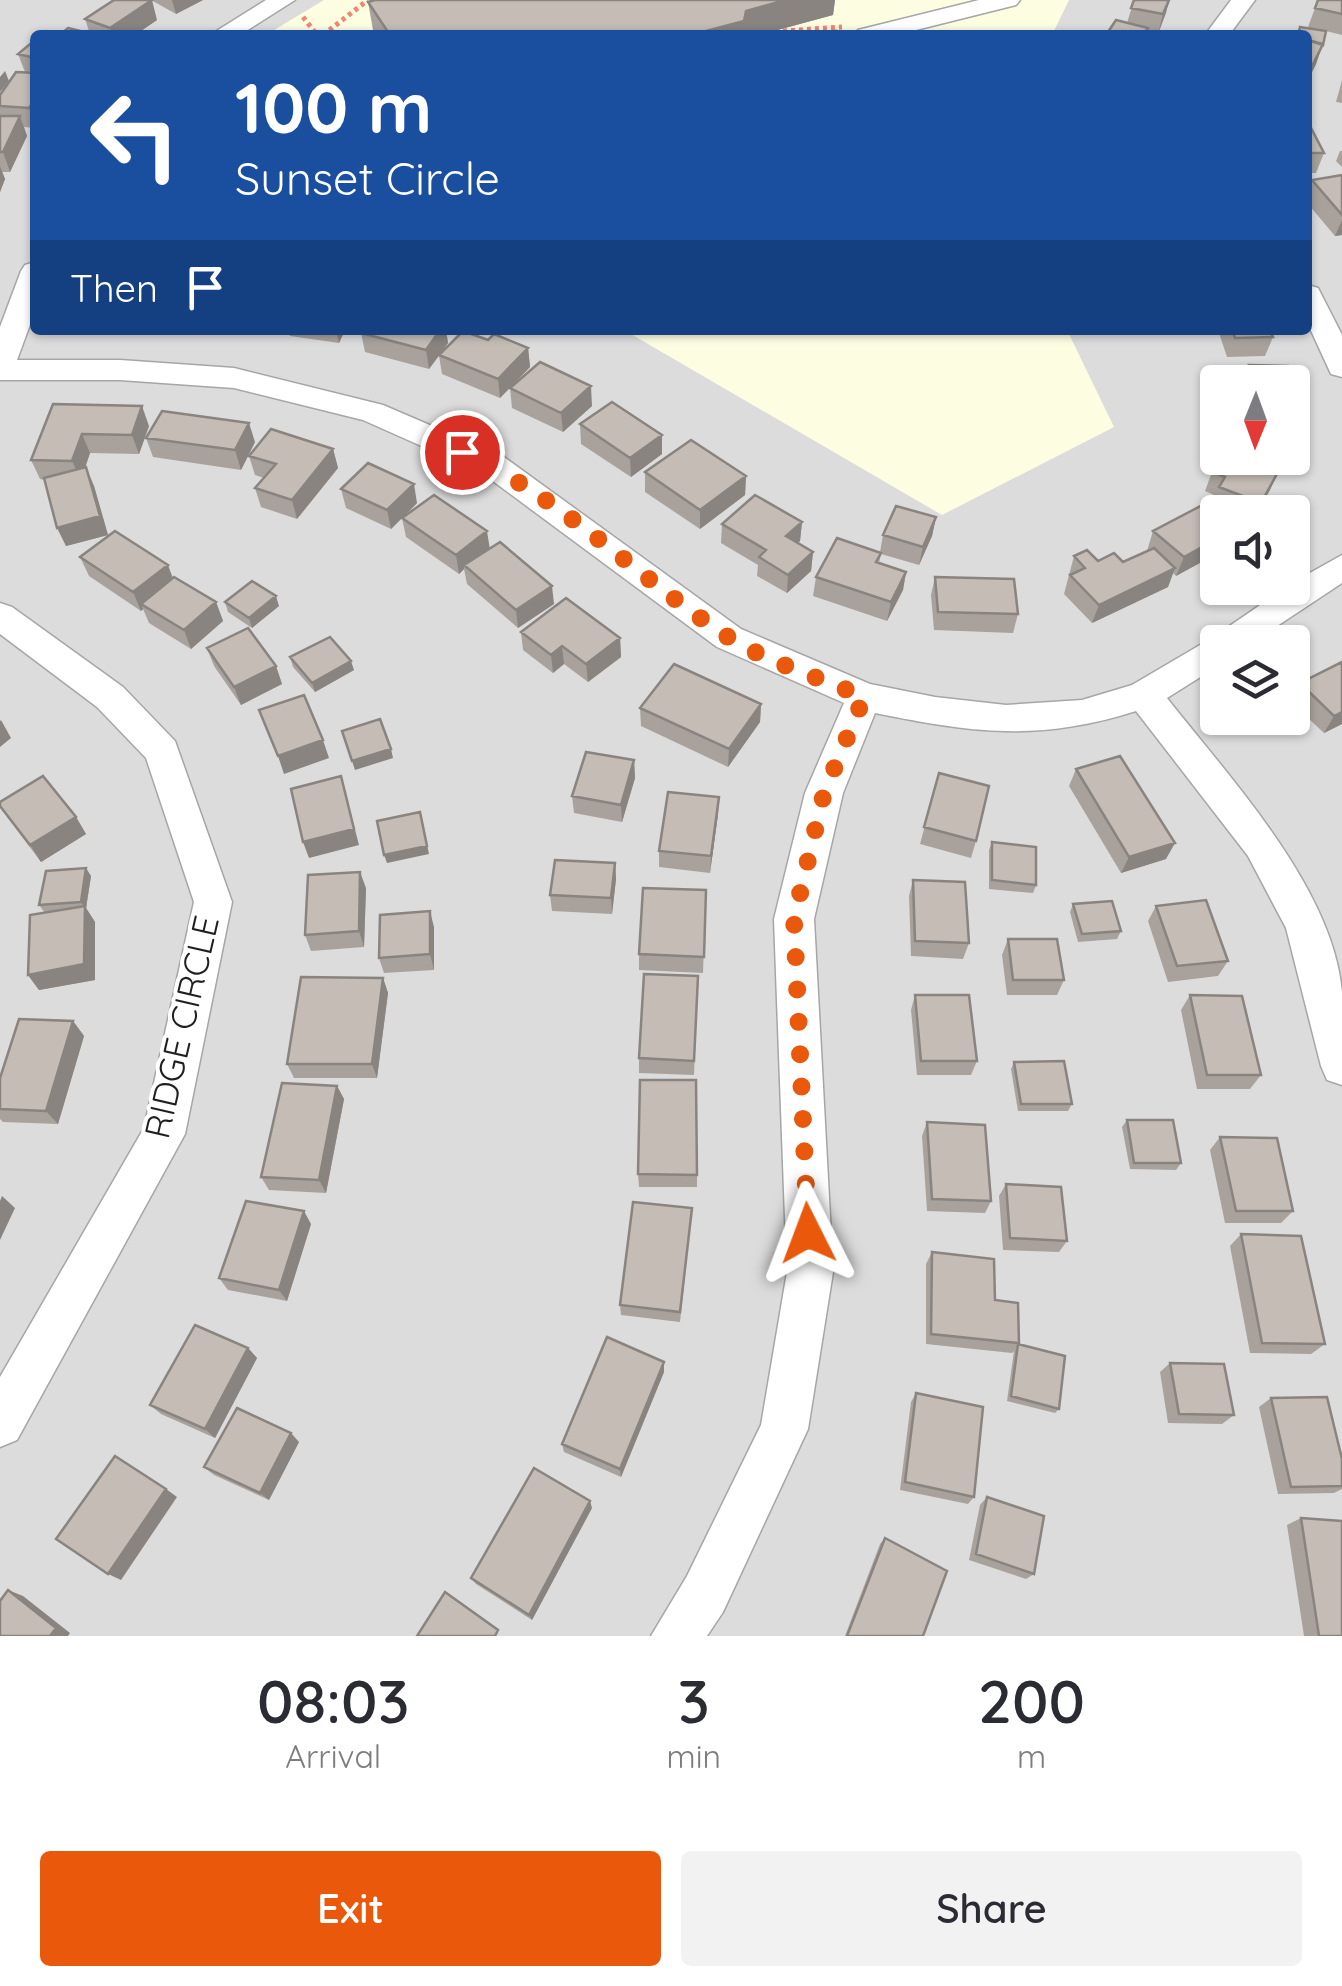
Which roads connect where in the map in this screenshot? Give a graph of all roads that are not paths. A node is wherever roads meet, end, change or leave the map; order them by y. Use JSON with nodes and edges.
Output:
{"nodes":[{"id":1,"x":283,"y":0,"type":"edge"},
{"id":2,"x":1008,"y":0,"type":"edge"},
{"id":3,"x":1242,"y":0,"type":"edge"},
{"id":4,"x":244,"y":30,"type":"edge"},
{"id":5,"x":887,"y":30,"type":"edge"},
{"id":6,"x":981,"y":30,"type":"edge"},
{"id":7,"x":1220,"y":30,"type":"edge"},
{"id":8,"x":30,"y":285,"type":"edge"},
{"id":9,"x":1312,"y":303,"type":"edge"},
{"id":10,"x":1342,"y":367,"type":"edge"},
{"id":11,"x":0,"y":368,"type":"edge"},
{"id":12,"x":1342,"y":567,"type":"edge"},
{"id":13,"x":0,"y":616,"type":"edge"},
{"id":14,"x":1253,"y":625,"type":"edge"},
{"id":15,"x":1200,"y":660,"type":"edge"},
{"id":16,"x":1144,"y":694,"type":"junction"},
{"id":17,"x":864,"y":697,"type":"junction"},
{"id":18,"x":1342,"y":1066,"type":"edge"},
{"id":19,"x":0,"y":1423,"type":"edge"},
{"id":20,"x":676,"y":1636,"type":"edge"}],
"edges":[{"from":1,"to":4,"type":"street"},
{"from":2,"to":5,"type":"street"},
{"from":2,"to":6,"type":"street"},
{"from":3,"to":7,"type":"street"},
{"from":8,"to":11,"type":"street"},
{"from":9,"to":10,"type":"street"},
{"from":11,"to":17,"type":"street"},
{"from":12,"to":14,"type":"street"},
{"from":13,"to":19,"type":"street","name":"RIDGE CIRCLE"},
{"from":15,"to":16,"type":"street"},
{"from":16,"to":17,"type":"street"},
{"from":16,"to":18,"type":"street"},
{"from":17,"to":20,"type":"street"}]}
